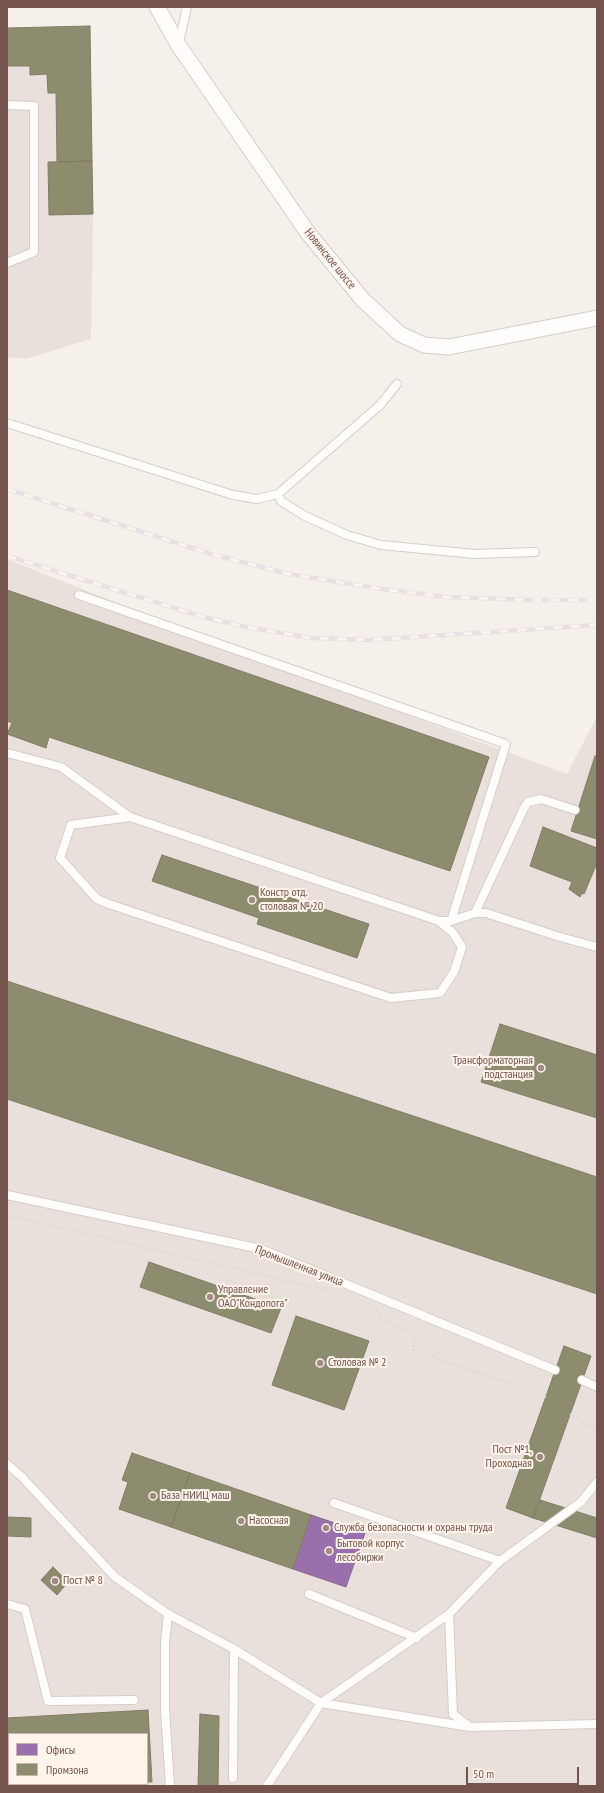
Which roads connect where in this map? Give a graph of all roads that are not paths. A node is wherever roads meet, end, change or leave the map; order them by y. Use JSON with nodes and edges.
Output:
{"nodes":[{"id":1,"x":157,"y":7,"type":"edge"},
{"id":2,"x":187,"y":7,"type":"edge"},
{"id":3,"x":179,"y":46,"type":"junction"},
{"id":4,"x":7,"y":105,"type":"edge"},
{"id":5,"x":7,"y":263,"type":"edge"},
{"id":6,"x":597,"y":318,"type":"edge"},
{"id":7,"x":397,"y":384,"type":"dead end"},
{"id":8,"x":7,"y":423,"type":"edge"},
{"id":9,"x":278,"y":494,"type":"junction"},
{"id":10,"x":535,"y":552,"type":"dead end"},
{"id":11,"x":80,"y":595,"type":"dead end"},
{"id":12,"x":7,"y":753,"type":"edge"},
{"id":13,"x":575,"y":810,"type":"dead end"},
{"id":14,"x":130,"y":817,"type":"junction"},
{"id":15,"x":475,"y":913,"type":"junction"},
{"id":16,"x":439,"y":921,"type":"junction"},
{"id":17,"x":451,"y":921,"type":"junction"},
{"id":18,"x":597,"y":947,"type":"edge"},
{"id":19,"x":7,"y":1195,"type":"edge"},
{"id":20,"x":555,"y":1370,"type":"dead end"},
{"id":21,"x":582,"y":1380,"type":"dead end"},
{"id":22,"x":597,"y":1387,"type":"edge"},
{"id":23,"x":7,"y":1464,"type":"edge"},
{"id":24,"x":597,"y":1482,"type":"edge"},
{"id":25,"x":334,"y":1503,"type":"dead end"},
{"id":26,"x":500,"y":1561,"type":"junction"},
{"id":27,"x":309,"y":1594,"type":"dead end"},
{"id":28,"x":7,"y":1604,"type":"edge"},
{"id":29,"x":168,"y":1614,"type":"junction"},
{"id":30,"x":450,"y":1614,"type":"junction"},
{"id":31,"x":417,"y":1638,"type":"junction"},
{"id":32,"x":234,"y":1649,"type":"junction"},
{"id":33,"x":134,"y":1700,"type":"dead end"},
{"id":34,"x":321,"y":1703,"type":"junction"},
{"id":35,"x":597,"y":1724,"type":"edge"},
{"id":36,"x":470,"y":1728,"type":"junction"},
{"id":37,"x":233,"y":1778,"type":"dead end"},
{"id":38,"x":170,"y":1786,"type":"edge"},
{"id":39,"x":267,"y":1786,"type":"edge"}],
"edges":[{"from":1,"to":3,"type":"street","name":"Новинское шоссе"},
{"from":2,"to":3,"type":"lane"},
{"from":3,"to":6,"type":"street","name":"Новинское шоссе"},
{"from":4,"to":5,"type":"lane"},
{"from":7,"to":9,"type":"lane"},
{"from":8,"to":9,"type":"lane"},
{"from":9,"to":10,"type":"lane"},
{"from":11,"to":17,"type":"lane"},
{"from":12,"to":14,"type":"lane"},
{"from":13,"to":15,"type":"lane"},
{"from":14,"to":16,"type":"lane"},
{"from":14,"to":16,"type":"lane"},
{"from":15,"to":17,"type":"lane"},
{"from":15,"to":18,"type":"lane"},
{"from":16,"to":17,"type":"lane"},
{"from":19,"to":20,"type":"lane","name":"Промышленная улица"},
{"from":21,"to":22,"type":"lane"},
{"from":23,"to":29,"type":"lane"},
{"from":24,"to":26,"type":"lane"},
{"from":25,"to":26,"type":"lane"},
{"from":26,"to":30,"type":"lane"},
{"from":27,"to":31,"type":"lane"},
{"from":28,"to":33,"type":"lane"},
{"from":29,"to":32,"type":"lane"},
{"from":29,"to":38,"type":"lane"},
{"from":30,"to":31,"type":"lane"},
{"from":30,"to":36,"type":"lane"},
{"from":31,"to":34,"type":"lane"},
{"from":32,"to":34,"type":"lane"},
{"from":32,"to":37,"type":"lane"},
{"from":34,"to":36,"type":"lane"},
{"from":34,"to":39,"type":"lane"},
{"from":35,"to":36,"type":"lane"}]}
